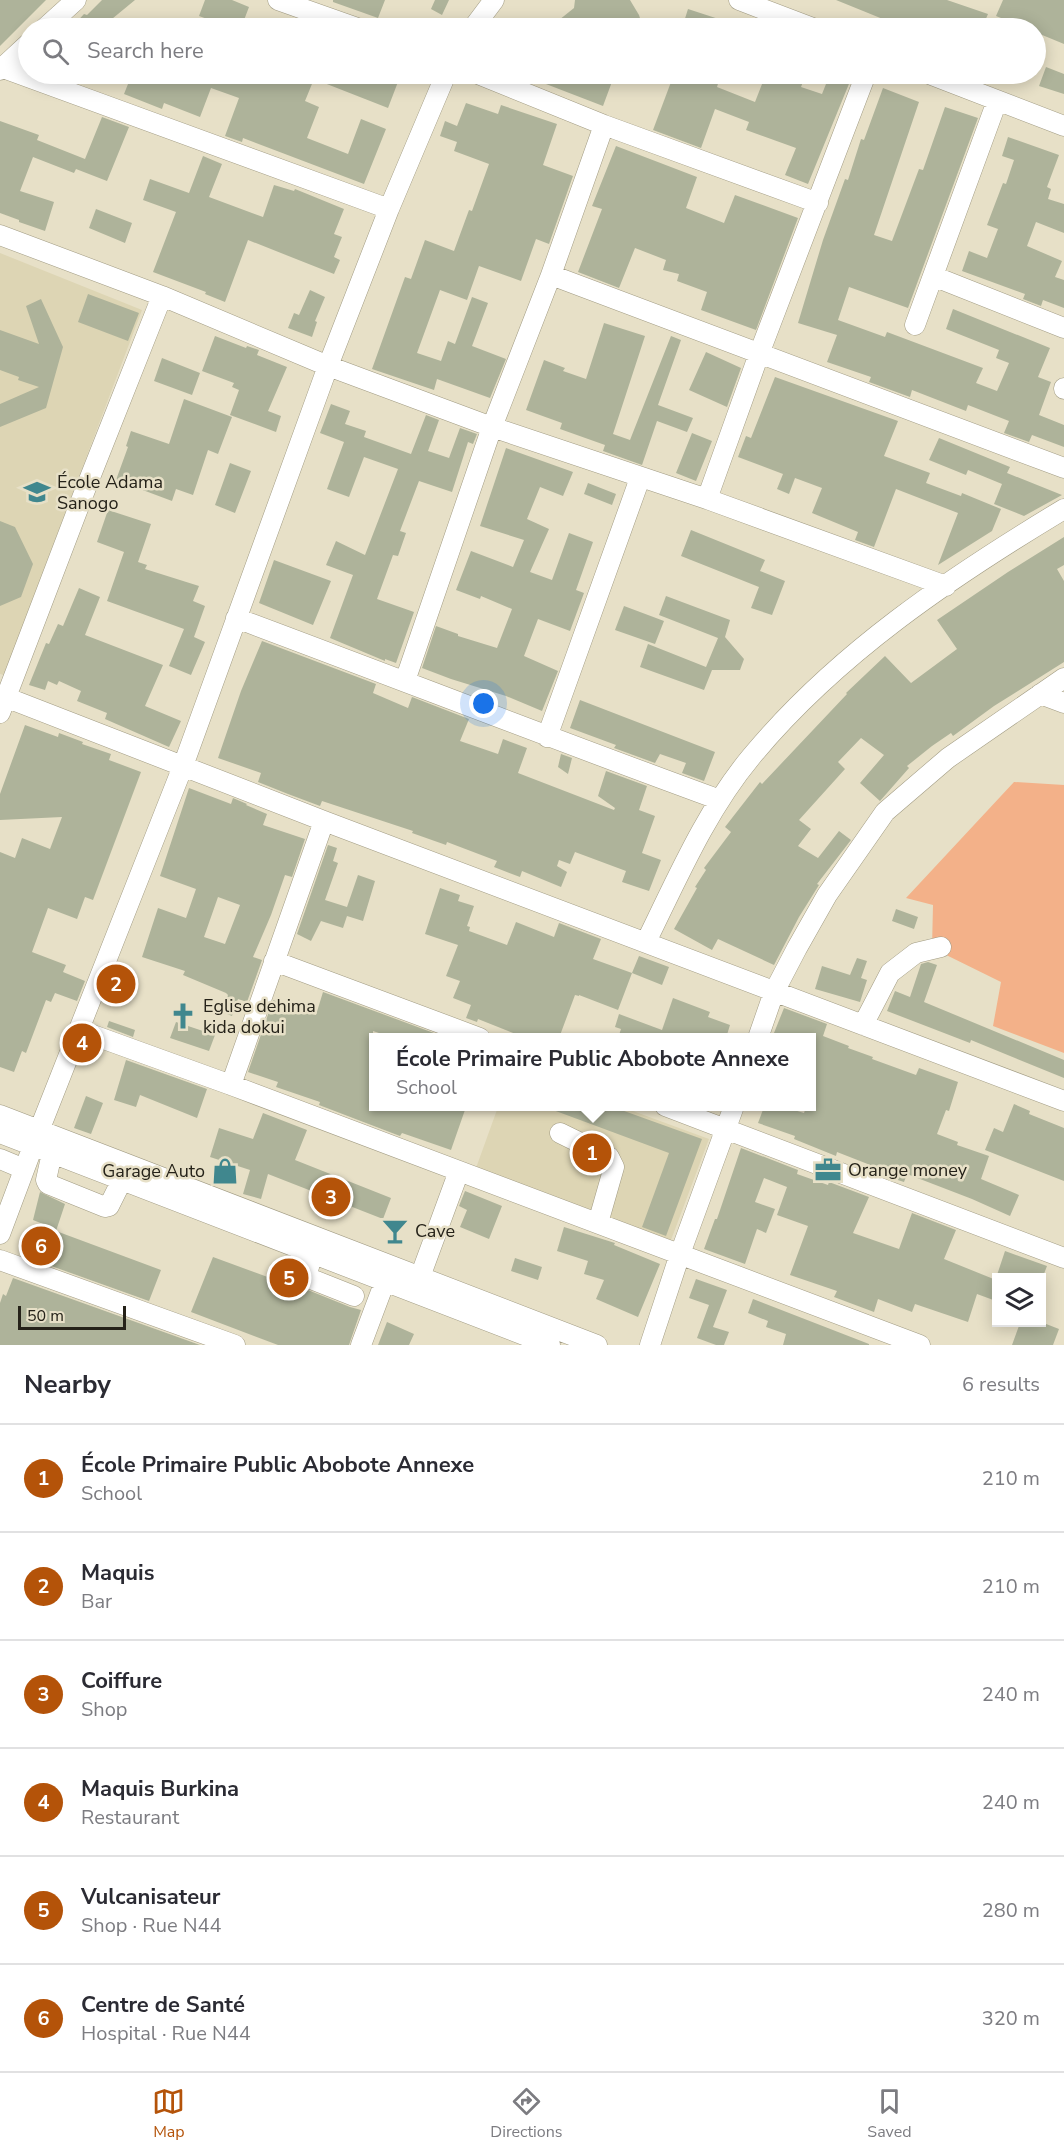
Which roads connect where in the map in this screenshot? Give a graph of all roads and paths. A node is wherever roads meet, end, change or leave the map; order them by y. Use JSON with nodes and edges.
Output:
{"nodes":[{"id":1,"x":76,"y":0,"type":"edge"},
{"id":2,"x":278,"y":0,"type":"edge"},
{"id":3,"x":494,"y":0,"type":"edge"},
{"id":4,"x":739,"y":0,"type":"edge"},
{"id":5,"x":56,"y":18,"type":"edge"},
{"id":6,"x":329,"y":18,"type":"edge"},
{"id":7,"x":480,"y":18,"type":"edge"},
{"id":8,"x":787,"y":18,"type":"edge"},
{"id":9,"x":18,"y":53,"type":"edge"},
{"id":10,"x":1,"y":69,"type":"edge"},
{"id":11,"x":18,"y":75,"type":"edge"},
{"id":12,"x":43,"y":84,"type":"edge"},
{"id":13,"x":442,"y":84,"type":"edge"},
{"id":14,"x":503,"y":84,"type":"edge"},
{"id":15,"x":862,"y":84,"type":"edge"},
{"id":16,"x":954,"y":84,"type":"edge"},
{"id":17,"x":997,"y":101,"type":"junction"},
{"id":18,"x":604,"y":125,"type":"junction"},
{"id":19,"x":1064,"y":126,"type":"edge"},
{"id":20,"x":818,"y":203,"type":"junction"},
{"id":21,"x":389,"y":209,"type":"junction"},
{"id":22,"x":0,"y":235,"type":"edge"},
{"id":23,"x":551,"y":275,"type":"junction"},
{"id":24,"x":933,"y":276,"type":"junction"},
{"id":25,"x":162,"y":296,"type":"junction"},
{"id":26,"x":915,"y":325,"type":"dead end"},
{"id":27,"x":1064,"y":328,"type":"edge"},
{"id":28,"x":759,"y":354,"type":"junction"},
{"id":29,"x":328,"y":366,"type":"junction"},
{"id":30,"x":492,"y":428,"type":"junction"},
{"id":31,"x":1064,"y":468,"type":"edge"},
{"id":32,"x":640,"y":478,"type":"junction"},
{"id":33,"x":707,"y":499,"type":"junction"},
{"id":34,"x":1064,"y":509,"type":"edge"},
{"id":35,"x":946,"y":586,"type":"junction"},
{"id":36,"x":236,"y":618,"type":"junction"},
{"id":37,"x":1064,"y":678,"type":"edge"},
{"id":38,"x":405,"y":681,"type":"junction"},
{"id":39,"x":1040,"y":694,"type":"junction"},
{"id":40,"x":2,"y":702,"type":"edge"},
{"id":41,"x":1064,"y":703,"type":"edge"},
{"id":42,"x":547,"y":737,"type":"junction"},
{"id":43,"x":183,"y":766,"type":"junction"},
{"id":44,"x":720,"y":800,"type":"junction"},
{"id":45,"x":324,"y":821,"type":"junction"},
{"id":46,"x":646,"y":942,"type":"junction"},
{"id":47,"x":941,"y":947,"type":"dead end"},
{"id":48,"x":274,"y":961,"type":"junction"},
{"id":49,"x":774,"y":992,"type":"junction"},
{"id":50,"x":863,"y":1025,"type":"junction"},
{"id":51,"x":79,"y":1030,"type":"junction"},
{"id":52,"x":467,"y":1033,"type":"edge"},
{"id":53,"x":760,"y":1033,"type":"edge"},
{"id":54,"x":231,"y":1085,"type":"junction"},
{"id":55,"x":1064,"y":1101,"type":"edge"},
{"id":56,"x":676,"y":1111,"type":"edge"},
{"id":57,"x":733,"y":1111,"type":"edge"},
{"id":58,"x":0,"y":1115,"type":"edge"},
{"id":59,"x":726,"y":1129,"type":"junction"},
{"id":60,"x":0,"y":1133,"type":"edge"},
{"id":61,"x":560,"y":1133,"type":"dead end"},
{"id":62,"x":36,"y":1138,"type":"junction"},
{"id":63,"x":52,"y":1153,"type":"junction"},
{"id":64,"x":0,"y":1159,"type":"edge"},
{"id":65,"x":24,"y":1169,"type":"junction"},
{"id":66,"x":459,"y":1171,"type":"junction"},
{"id":67,"x":122,"y":1180,"type":"junction"},
{"id":68,"x":598,"y":1223,"type":"junction"},
{"id":69,"x":0,"y":1234,"type":"edge"},
{"id":70,"x":313,"y":1254,"type":"junction"},
{"id":71,"x":680,"y":1254,"type":"junction"},
{"id":72,"x":1064,"y":1258,"type":"edge"},
{"id":73,"x":0,"y":1260,"type":"edge"},
{"id":74,"x":420,"y":1277,"type":"junction"},
{"id":75,"x":385,"y":1281,"type":"junction"},
{"id":76,"x":354,"y":1296,"type":"dead end"},
{"id":77,"x":235,"y":1345,"type":"edge"},
{"id":78,"x":361,"y":1345,"type":"edge"},
{"id":79,"x":550,"y":1345,"type":"edge"},
{"id":80,"x":597,"y":1345,"type":"edge"},
{"id":81,"x":650,"y":1345,"type":"edge"},
{"id":82,"x":920,"y":1345,"type":"edge"}],
"edges":[{"from":1,"to":5,"type":"street"},
{"from":2,"to":6,"type":"street"},
{"from":3,"to":7,"type":"street"},
{"from":4,"to":8,"type":"street"},
{"from":9,"to":10,"type":"street"},
{"from":10,"to":11,"type":"street"},
{"from":12,"to":21,"type":"street"},
{"from":13,"to":21,"type":"street"},
{"from":14,"to":18,"type":"street"},
{"from":15,"to":20,"type":"street"},
{"from":16,"to":17,"type":"street"},
{"from":17,"to":19,"type":"street"},
{"from":17,"to":24,"type":"street"},
{"from":18,"to":20,"type":"street"},
{"from":18,"to":23,"type":"street"},
{"from":20,"to":28,"type":"street"},
{"from":21,"to":29,"type":"street"},
{"from":22,"to":25,"type":"street"},
{"from":23,"to":28,"type":"street"},
{"from":23,"to":30,"type":"street"},
{"from":24,"to":26,"type":"street"},
{"from":24,"to":27,"type":"street"},
{"from":25,"to":29,"type":"street"},
{"from":25,"to":40,"type":"street"},
{"from":28,"to":31,"type":"street"},
{"from":28,"to":33,"type":"street"},
{"from":29,"to":30,"type":"street"},
{"from":29,"to":36,"type":"street"},
{"from":30,"to":32,"type":"street"},
{"from":30,"to":38,"type":"street"},
{"from":32,"to":33,"type":"street"},
{"from":32,"to":42,"type":"street"},
{"from":33,"to":35,"type":"street"},
{"from":34,"to":35,"type":"street"},
{"from":35,"to":44,"type":"street"},
{"from":36,"to":38,"type":"street"},
{"from":36,"to":43,"type":"street"},
{"from":37,"to":39,"type":"street"},
{"from":38,"to":42,"type":"street"},
{"from":39,"to":41,"type":"street"},
{"from":39,"to":49,"type":"street"},
{"from":40,"to":43,"type":"street"},
{"from":42,"to":44,"type":"street"},
{"from":43,"to":45,"type":"street"},
{"from":43,"to":51,"type":"street"},
{"from":44,"to":46,"type":"street"},
{"from":45,"to":46,"type":"street"},
{"from":45,"to":48,"type":"street"},
{"from":46,"to":49,"type":"street"},
{"from":47,"to":50,"type":"street"},
{"from":48,"to":52,"type":"street"},
{"from":48,"to":54,"type":"street"},
{"from":49,"to":50,"type":"street"},
{"from":49,"to":53,"type":"street"},
{"from":50,"to":55,"type":"street"},
{"from":51,"to":54,"type":"street"},
{"from":51,"to":62,"type":"street"},
{"from":54,"to":66,"type":"street"},
{"from":56,"to":59,"type":"street"},
{"from":57,"to":59,"type":"street"},
{"from":58,"to":62,"type":"street"},
{"from":59,"to":71,"type":"street"},
{"from":59,"to":72,"type":"street"},
{"from":60,"to":62,"type":"street"},
{"from":61,"to":68,"type":"street"},
{"from":62,"to":63,"type":"street"},
{"from":62,"to":65,"type":"street"},
{"from":62,"to":74,"type":"street"},
{"from":63,"to":67,"type":"street"},
{"from":63,"to":67,"type":"street"},
{"from":64,"to":65,"type":"street"},
{"from":65,"to":69,"type":"street"},
{"from":66,"to":68,"type":"street"},
{"from":66,"to":74,"type":"street"},
{"from":67,"to":70,"type":"street"},
{"from":68,"to":71,"type":"street"},
{"from":70,"to":75,"type":"street"},
{"from":70,"to":76,"type":"street"},
{"from":71,"to":81,"type":"street"},
{"from":71,"to":82,"type":"street"},
{"from":73,"to":77,"type":"street"},
{"from":74,"to":80,"type":"street"},
{"from":75,"to":78,"type":"street"},
{"from":75,"to":79,"type":"street"}]}
